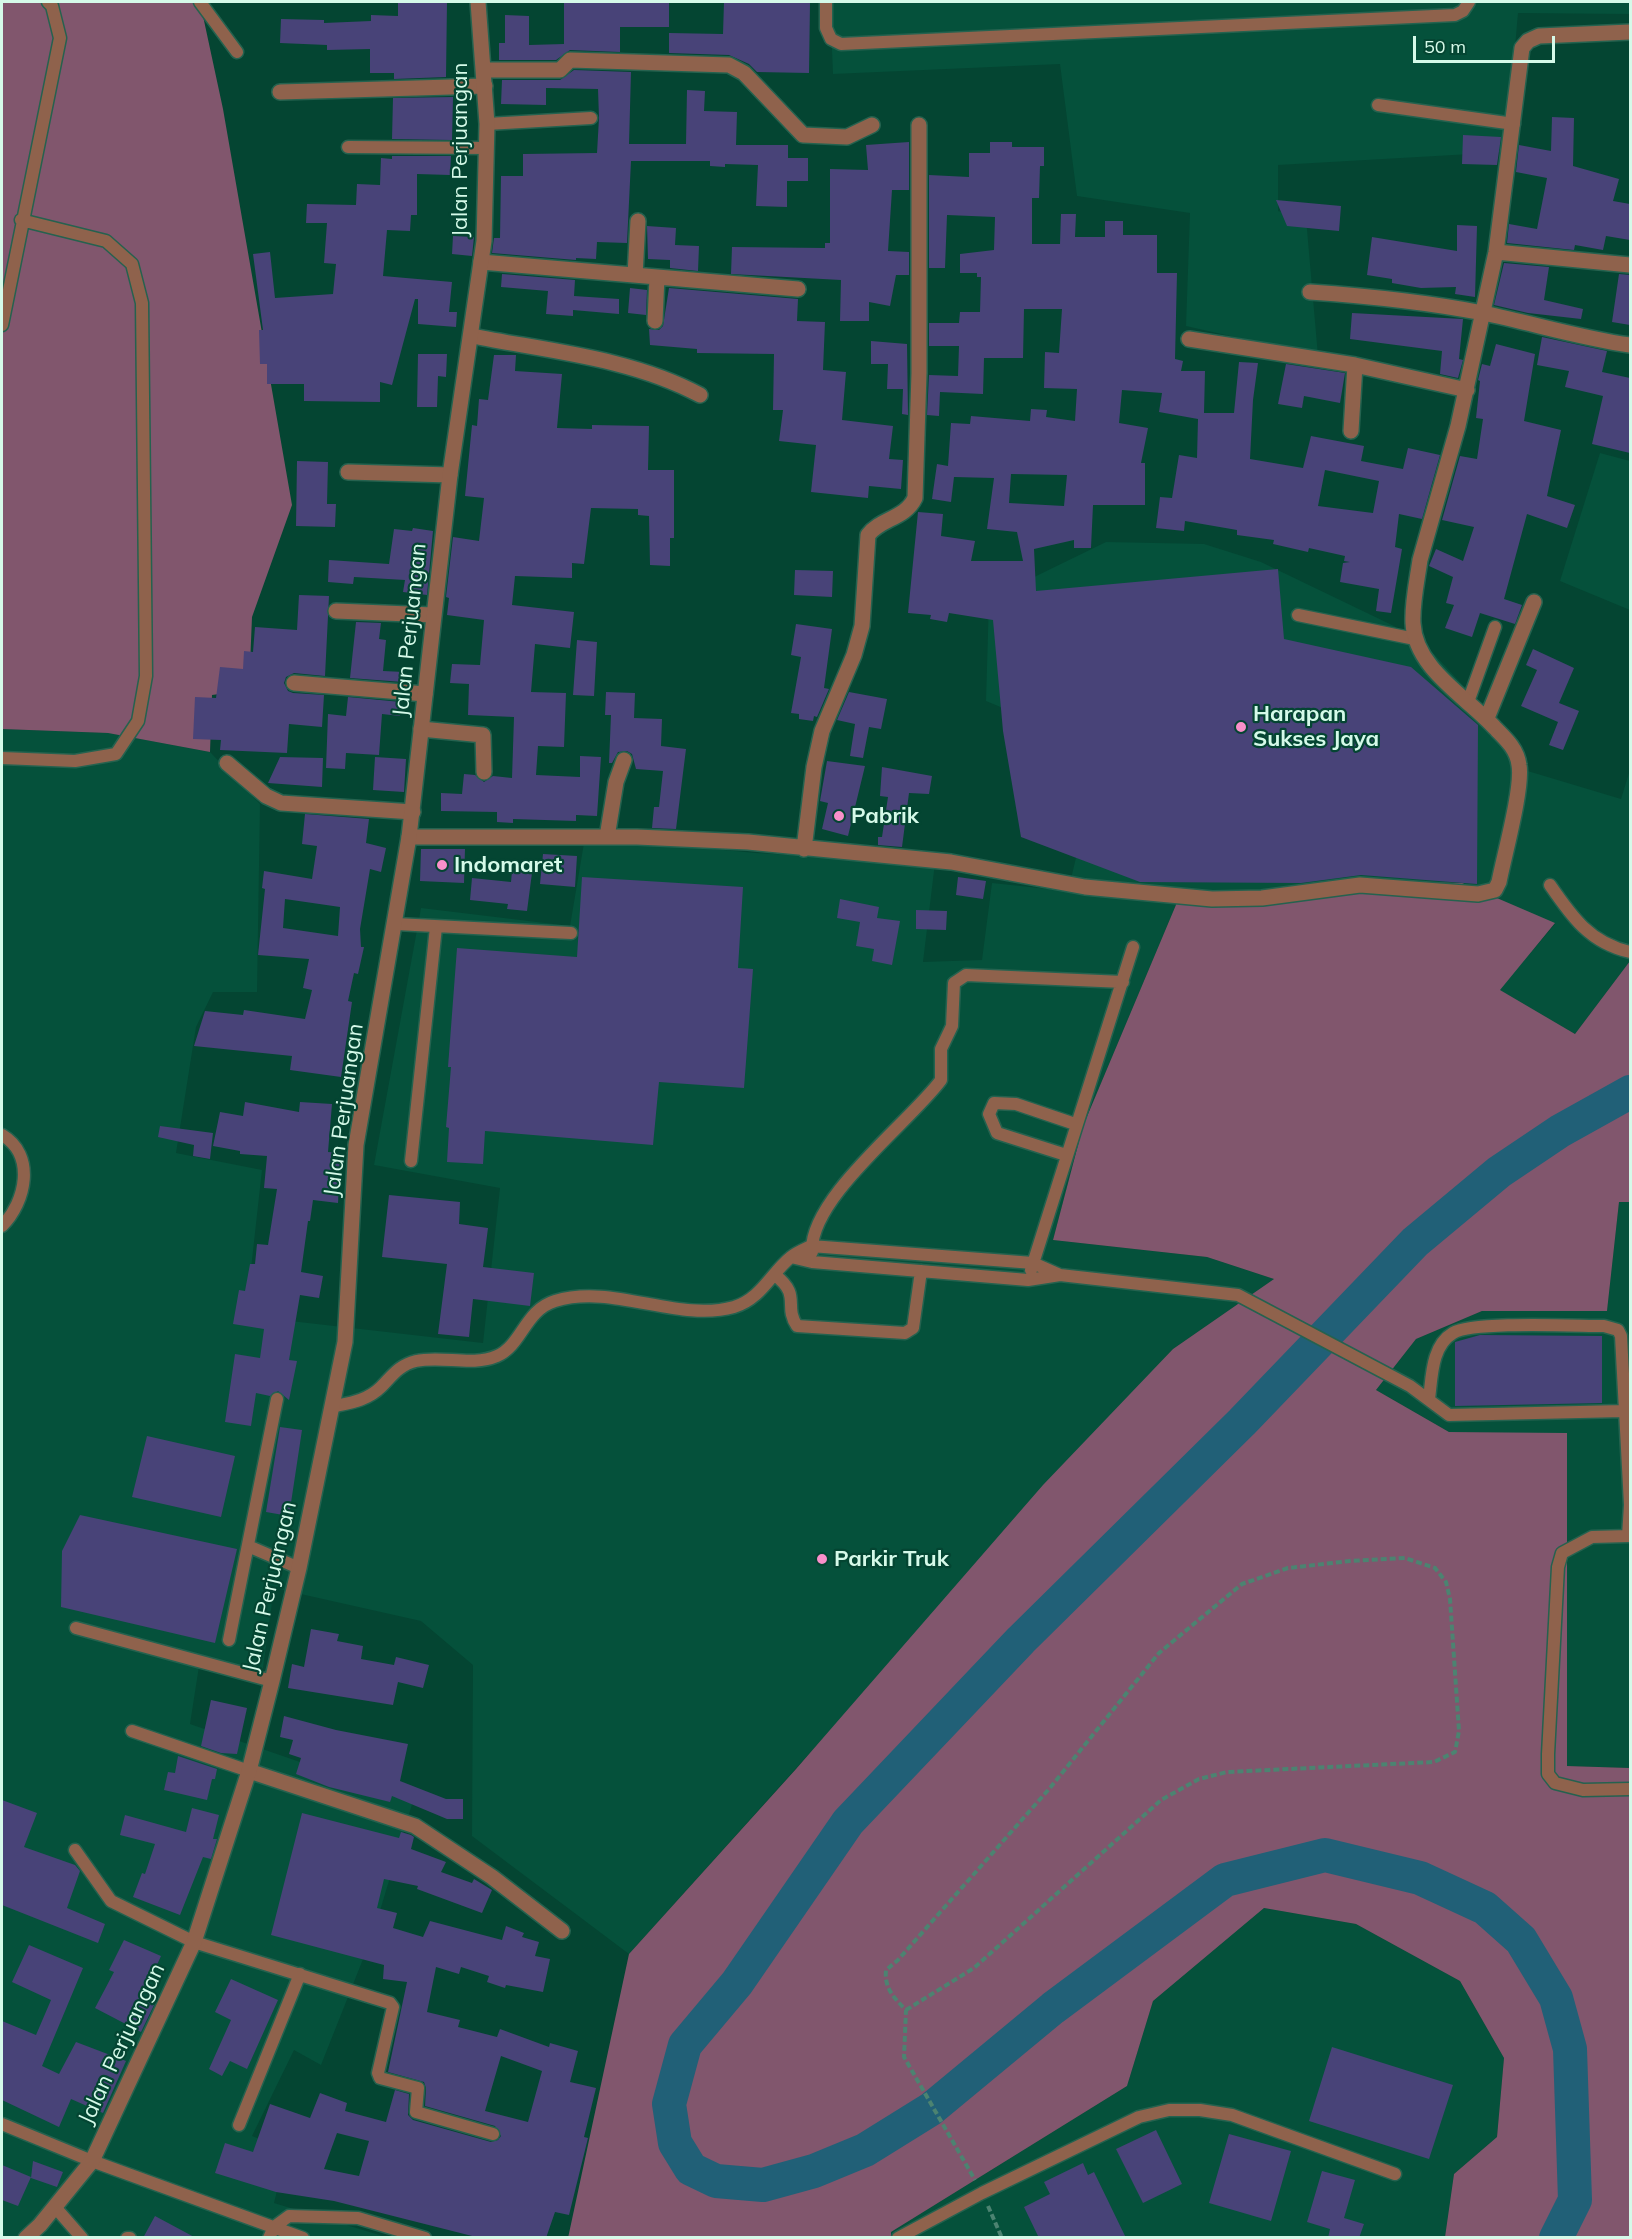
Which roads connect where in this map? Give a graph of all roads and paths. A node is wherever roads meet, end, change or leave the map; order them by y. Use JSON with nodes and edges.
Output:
{"nodes":[{"id":1,"x":48,"y":2,"type":"edge"},
{"id":2,"x":200,"y":2,"type":"edge"},
{"id":3,"x":478,"y":2,"type":"edge"},
{"id":4,"x":826,"y":2,"type":"edge"},
{"id":5,"x":1469,"y":2,"type":"edge"},
{"id":6,"x":1630,"y":32,"type":"edge"},
{"id":7,"x":237,"y":52,"type":"dead end"},
{"id":8,"x":484,"y":70,"type":"junction"},
{"id":9,"x":485,"y":86,"type":"junction"},
{"id":10,"x":280,"y":92,"type":"dead end"},
{"id":11,"x":1378,"y":105,"type":"dead end"},
{"id":12,"x":591,"y":118,"type":"dead end"},
{"id":13,"x":487,"y":124,"type":"junction"},
{"id":14,"x":1514,"y":124,"type":"junction"},
{"id":15,"x":872,"y":125,"type":"dead end"},
{"id":16,"x":919,"y":125,"type":"dead end"},
{"id":17,"x":348,"y":147,"type":"dead end"},
{"id":18,"x":487,"y":148,"type":"junction"},
{"id":19,"x":21,"y":220,"type":"junction"},
{"id":20,"x":638,"y":221,"type":"dead end"},
{"id":21,"x":1496,"y":252,"type":"junction"},
{"id":22,"x":482,"y":262,"type":"junction"},
{"id":23,"x":1630,"y":265,"type":"edge"},
{"id":24,"x":635,"y":275,"type":"junction"},
{"id":25,"x":657,"y":278,"type":"junction"},
{"id":26,"x":798,"y":289,"type":"dead end"},
{"id":27,"x":1310,"y":292,"type":"dead end"},
{"id":28,"x":1483,"y":313,"type":"junction"},
{"id":29,"x":655,"y":321,"type":"dead end"},
{"id":30,"x":2,"y":325,"type":"edge"},
{"id":31,"x":472,"y":336,"type":"junction"},
{"id":32,"x":1189,"y":339,"type":"dead end"},
{"id":33,"x":1630,"y":345,"type":"edge"},
{"id":34,"x":1355,"y":365,"type":"junction"},
{"id":35,"x":1467,"y":390,"type":"junction"},
{"id":36,"x":700,"y":394,"type":"dead end"},
{"id":37,"x":1351,"y":431,"type":"dead end"},
{"id":38,"x":348,"y":472,"type":"dead end"},
{"id":39,"x":450,"y":474,"type":"junction"},
{"id":40,"x":1534,"y":602,"type":"dead end"},
{"id":41,"x":336,"y":611,"type":"dead end"},
{"id":42,"x":433,"y":615,"type":"junction"},
{"id":43,"x":1298,"y":615,"type":"dead end"},
{"id":44,"x":1495,"y":627,"type":"dead end"},
{"id":45,"x":1415,"y":639,"type":"junction"},
{"id":46,"x":294,"y":683,"type":"dead end"},
{"id":47,"x":425,"y":694,"type":"junction"},
{"id":48,"x":1468,"y":702,"type":"junction"},
{"id":49,"x":1487,"y":718,"type":"junction"},
{"id":50,"x":421,"y":729,"type":"junction"},
{"id":51,"x":2,"y":758,"type":"edge"},
{"id":52,"x":624,"y":760,"type":"dead end"},
{"id":53,"x":227,"y":763,"type":"dead end"},
{"id":54,"x":484,"y":772,"type":"dead end"},
{"id":55,"x":412,"y":812,"type":"junction"},
{"id":56,"x":409,"y":837,"type":"junction"},
{"id":57,"x":607,"y":837,"type":"junction"},
{"id":58,"x":804,"y":849,"type":"junction"},
{"id":59,"x":1550,"y":885,"type":"dead end"},
{"id":60,"x":396,"y":924,"type":"junction"},
{"id":61,"x":435,"y":927,"type":"junction"},
{"id":62,"x":571,"y":933,"type":"dead end"},
{"id":63,"x":1133,"y":947,"type":"dead end"},
{"id":64,"x":1630,"y":952,"type":"edge"},
{"id":65,"x":1123,"y":982,"type":"junction"},
{"id":66,"x":1075,"y":1124,"type":"junction"},
{"id":67,"x":2,"y":1135,"type":"edge"},
{"id":68,"x":1066,"y":1155,"type":"junction"},
{"id":69,"x":411,"y":1161,"type":"dead end"},
{"id":70,"x":2,"y":1226,"type":"edge"},
{"id":71,"x":811,"y":1246,"type":"junction"},
{"id":72,"x":791,"y":1257,"type":"junction"},
{"id":73,"x":812,"y":1262,"type":"junction"},
{"id":74,"x":1033,"y":1263,"type":"junction"},
{"id":75,"x":921,"y":1271,"type":"junction"},
{"id":76,"x":775,"y":1275,"type":"junction"},
{"id":77,"x":1060,"y":1275,"type":"junction"},
{"id":78,"x":1028,"y":1280,"type":"junction"},
{"id":79,"x":277,"y":1399,"type":"dead end"},
{"id":80,"x":1429,"y":1399,"type":"junction"},
{"id":81,"x":331,"y":1407,"type":"junction"},
{"id":82,"x":1623,"y":1411,"type":"junction"},
{"id":83,"x":1629,"y":1536,"type":"edge"},
{"id":84,"x":248,"y":1546,"type":"junction"},
{"id":85,"x":299,"y":1568,"type":"junction"},
{"id":86,"x":306,"y":1586,"type":"dead end"},
{"id":87,"x":292,"y":1595,"type":"junction"},
{"id":88,"x":76,"y":1628,"type":"dead end"},
{"id":89,"x":229,"y":1640,"type":"dead end"},
{"id":90,"x":272,"y":1681,"type":"junction"},
{"id":91,"x":132,"y":1731,"type":"dead end"},
{"id":92,"x":249,"y":1771,"type":"junction"},
{"id":93,"x":1630,"y":1789,"type":"edge"},
{"id":94,"x":75,"y":1850,"type":"dead end"},
{"id":95,"x":562,"y":1931,"type":"dead end"},
{"id":96,"x":194,"y":1942,"type":"junction"},
{"id":97,"x":300,"y":1974,"type":"junction"},
{"id":98,"x":906,"y":2010,"type":"junction"},
{"id":99,"x":2,"y":2124,"type":"edge"},
{"id":100,"x":239,"y":2125,"type":"dead end"},
{"id":101,"x":946,"y":2131,"type":"dead end"},
{"id":102,"x":493,"y":2134,"type":"dead end"},
{"id":103,"x":92,"y":2161,"type":"junction"},
{"id":104,"x":1395,"y":2175,"type":"dead end"},
{"id":105,"x":55,"y":2207,"type":"junction"},
{"id":106,"x":272,"y":2232,"type":"edge"},
{"id":107,"x":26,"y":2238,"type":"edge"},
{"id":108,"x":82,"y":2238,"type":"edge"},
{"id":109,"x":303,"y":2238,"type":"edge"},
{"id":110,"x":425,"y":2238,"type":"edge"},
{"id":111,"x":898,"y":2238,"type":"edge"}],
"edges":[{"from":1,"to":19,"type":"lane"},
{"from":2,"to":7,"type":"lane"},
{"from":3,"to":8,"type":"street","name":"Jalan Perjuangan"},
{"from":4,"to":5,"type":"lane"},
{"from":6,"to":14,"type":"street"},
{"from":8,"to":9,"type":"street","name":"Jalan Perjuangan"},
{"from":8,"to":15,"type":"street"},
{"from":9,"to":10,"type":"street"},
{"from":9,"to":13,"type":"street","name":"Jalan Perjuangan"},
{"from":11,"to":14,"type":"lane"},
{"from":12,"to":13,"type":"lane"},
{"from":13,"to":18,"type":"street","name":"Jalan Perjuangan"},
{"from":14,"to":21,"type":"street"},
{"from":16,"to":58,"type":"street"},
{"from":17,"to":18,"type":"lane"},
{"from":18,"to":22,"type":"street","name":"Jalan Perjuangan"},
{"from":19,"to":30,"type":"lane"},
{"from":19,"to":51,"type":"lane"},
{"from":20,"to":24,"type":"street"},
{"from":21,"to":23,"type":"street"},
{"from":21,"to":28,"type":"street"},
{"from":22,"to":24,"type":"street"},
{"from":22,"to":31,"type":"street","name":"Jalan Perjuangan"},
{"from":24,"to":25,"type":"street"},
{"from":25,"to":26,"type":"street"},
{"from":25,"to":29,"type":"street"},
{"from":27,"to":28,"type":"street"},
{"from":28,"to":33,"type":"street"},
{"from":28,"to":35,"type":"street"},
{"from":31,"to":36,"type":"street"},
{"from":31,"to":39,"type":"street","name":"Jalan Perjuangan"},
{"from":32,"to":34,"type":"street"},
{"from":34,"to":35,"type":"street"},
{"from":34,"to":37,"type":"street"},
{"from":35,"to":45,"type":"street"},
{"from":38,"to":39,"type":"street"},
{"from":39,"to":42,"type":"street","name":"Jalan Perjuangan"},
{"from":40,"to":49,"type":"street"},
{"from":41,"to":42,"type":"street"},
{"from":42,"to":47,"type":"street","name":"Jalan Perjuangan"},
{"from":43,"to":45,"type":"lane"},
{"from":44,"to":48,"type":"lane"},
{"from":45,"to":48,"type":"street"},
{"from":46,"to":47,"type":"street"},
{"from":47,"to":50,"type":"street","name":"Jalan Perjuangan"},
{"from":48,"to":49,"type":"street"},
{"from":49,"to":58,"type":"street"},
{"from":50,"to":54,"type":"street"},
{"from":50,"to":55,"type":"street","name":"Jalan Perjuangan"},
{"from":52,"to":57,"type":"street"},
{"from":53,"to":55,"type":"street"},
{"from":55,"to":56,"type":"street","name":"Jalan Perjuangan"},
{"from":56,"to":57,"type":"street"},
{"from":56,"to":60,"type":"street","name":"Jalan Perjuangan"},
{"from":57,"to":58,"type":"street"},
{"from":59,"to":64,"type":"lane"},
{"from":60,"to":61,"type":"lane"},
{"from":60,"to":81,"type":"street","name":"Jalan Perjuangan"},
{"from":61,"to":62,"type":"lane"},
{"from":61,"to":69,"type":"lane"},
{"from":63,"to":65,"type":"lane"},
{"from":65,"to":66,"type":"lane"},
{"from":65,"to":71,"type":"lane"},
{"from":66,"to":68,"type":"lane"},
{"from":66,"to":68,"type":"lane"},
{"from":67,"to":70,"type":"lane"},
{"from":68,"to":74,"type":"lane"},
{"from":71,"to":72,"type":"lane"},
{"from":71,"to":73,"type":"lane"},
{"from":71,"to":74,"type":"lane"},
{"from":72,"to":73,"type":"lane"},
{"from":72,"to":76,"type":"lane"},
{"from":73,"to":75,"type":"lane"},
{"from":74,"to":77,"type":"lane"},
{"from":74,"to":78,"type":"lane"},
{"from":75,"to":76,"type":"lane"},
{"from":75,"to":78,"type":"lane"},
{"from":76,"to":81,"type":"lane"},
{"from":77,"to":78,"type":"lane"},
{"from":77,"to":80,"type":"lane"},
{"from":79,"to":84,"type":"lane"},
{"from":80,"to":82,"type":"lane"},
{"from":80,"to":82,"type":"lane"},
{"from":81,"to":85,"type":"street","name":"Jalan Perjuangan"},
{"from":82,"to":83,"type":"lane"},
{"from":83,"to":93,"type":"lane"},
{"from":84,"to":85,"type":"lane"},
{"from":84,"to":89,"type":"lane"},
{"from":85,"to":87,"type":"street","name":"Jalan Perjuangan"},
{"from":86,"to":87,"type":"lane"},
{"from":87,"to":90,"type":"street","name":"Jalan Perjuangan"},
{"from":88,"to":90,"type":"lane"},
{"from":90,"to":92,"type":"street","name":"Jalan Perjuangan"},
{"from":91,"to":92,"type":"lane"},
{"from":92,"to":95,"type":"street"},
{"from":92,"to":96,"type":"street","name":"Jalan Perjuangan"},
{"from":94,"to":96,"type":"lane"},
{"from":96,"to":97,"type":"lane"},
{"from":96,"to":103,"type":"street","name":"Jalan Perjuangan"},
{"from":97,"to":100,"type":"lane"},
{"from":97,"to":102,"type":"lane"},
{"from":98,"to":98,"type":"path"},
{"from":98,"to":101,"type":"path"},
{"from":99,"to":103,"type":"lane"},
{"from":103,"to":105,"type":"street","name":"Jalan Perjuangan"},
{"from":103,"to":106,"type":"lane"},
{"from":104,"to":111,"type":"lane"},
{"from":105,"to":107,"type":"street","name":"Jalan Perjuangan"},
{"from":105,"to":108,"type":"lane"},
{"from":106,"to":109,"type":"lane"},
{"from":106,"to":110,"type":"lane"}]}
